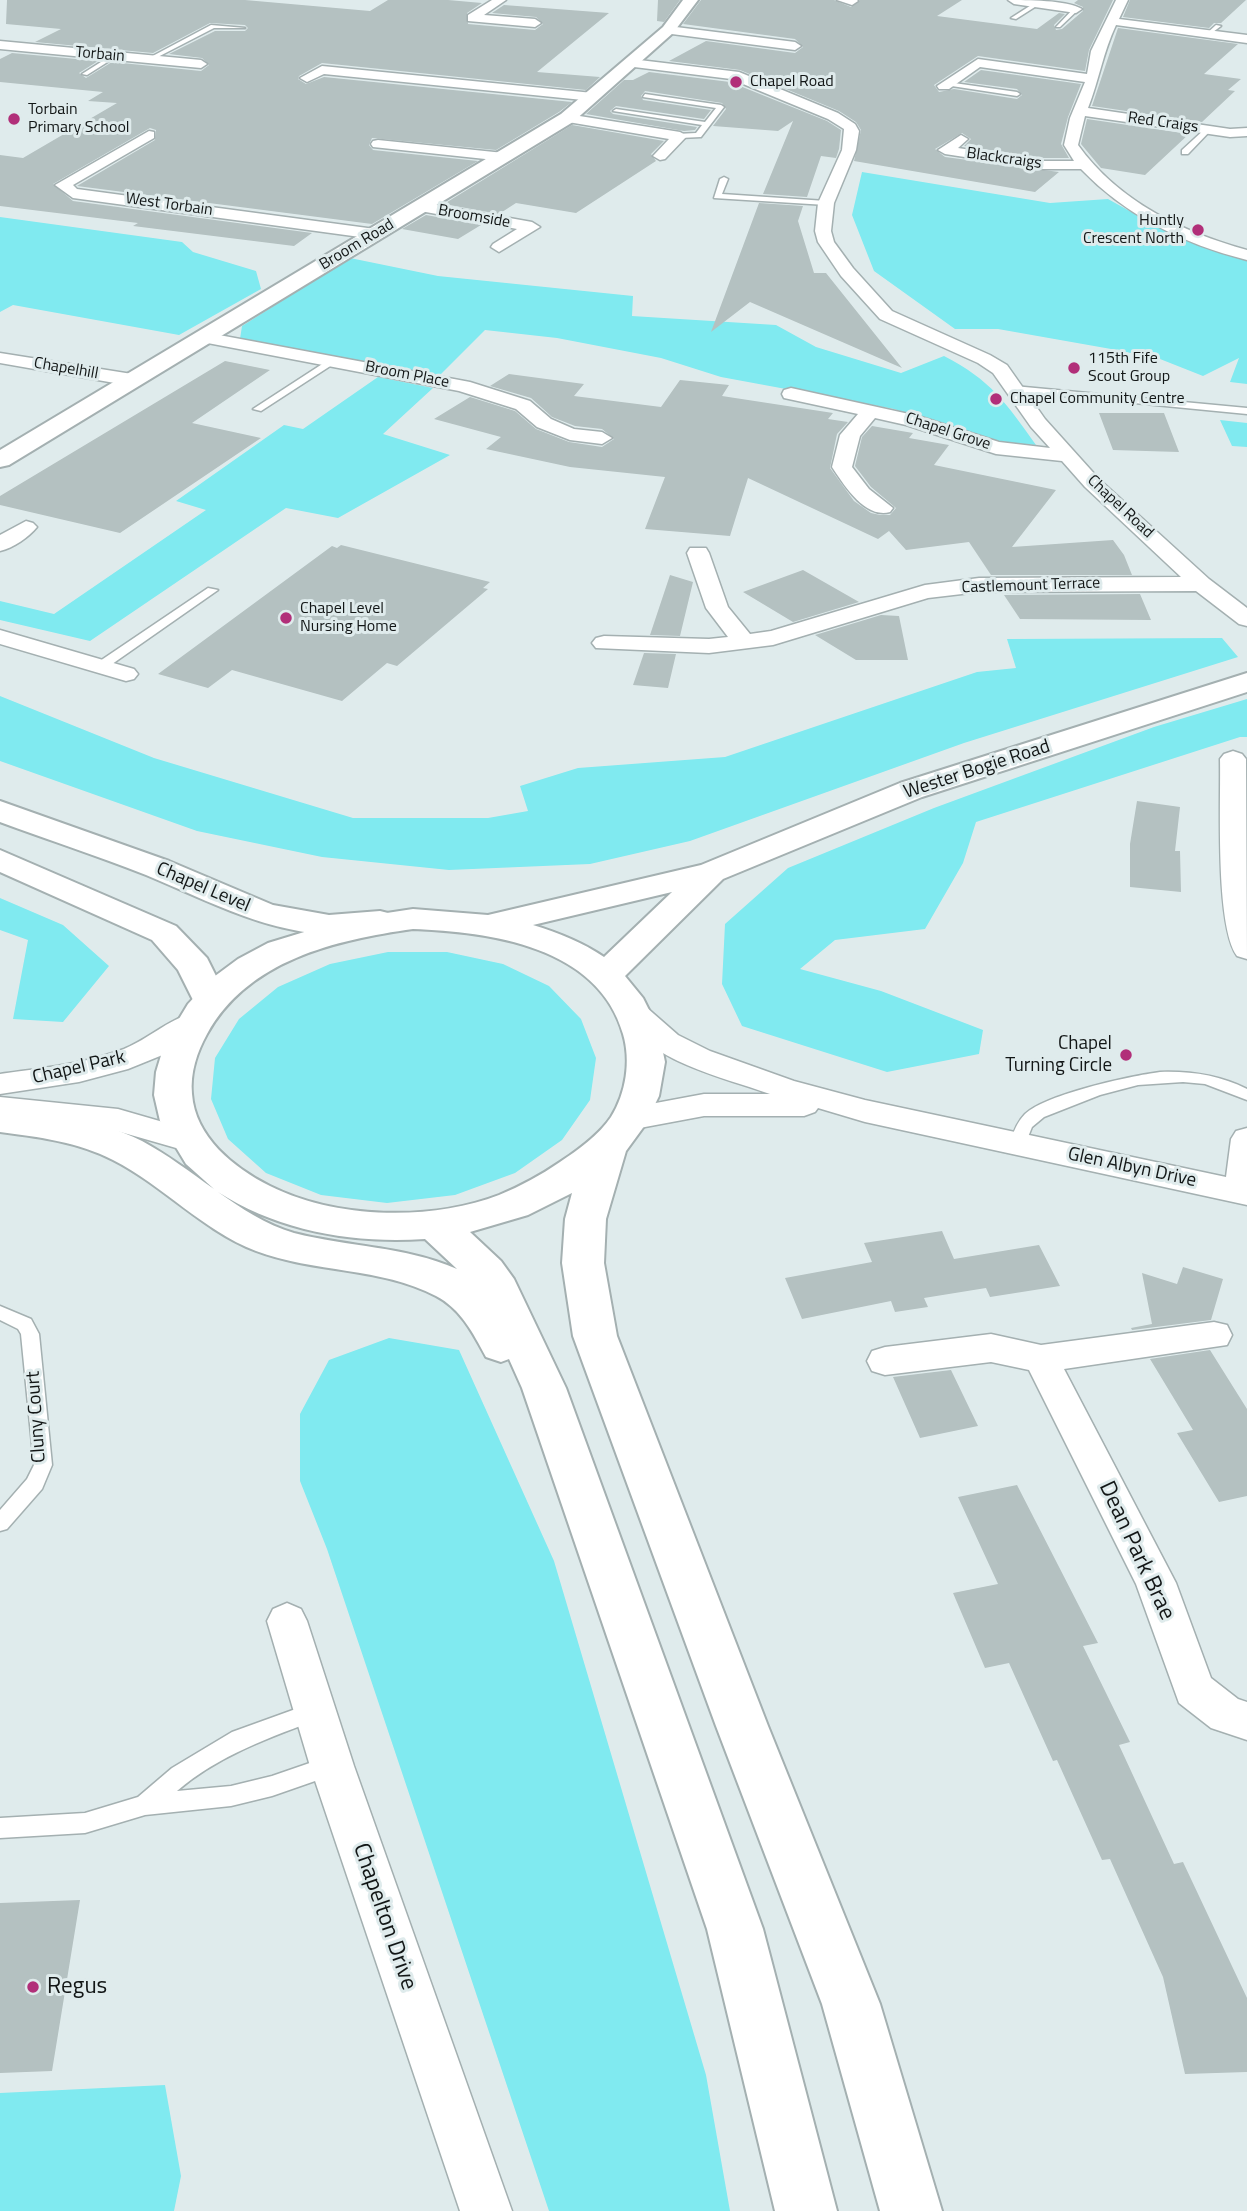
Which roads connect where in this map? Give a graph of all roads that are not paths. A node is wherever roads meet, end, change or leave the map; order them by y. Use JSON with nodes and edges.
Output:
{"nodes":[{"id":1,"x":500,"y":0,"type":"edge"},
{"id":2,"x":691,"y":0,"type":"edge"},
{"id":3,"x":1014,"y":0,"type":"edge"},
{"id":4,"x":1122,"y":0,"type":"edge"},
{"id":5,"x":1036,"y":4,"type":"junction"},
{"id":6,"x":1076,"y":9,"type":"joint"},
{"id":7,"x":1014,"y":18,"type":"dead end"},
{"id":8,"x":1110,"y":21,"type":"junction"},
{"id":9,"x":534,"y":23,"type":"dead end"},
{"id":10,"x":1058,"y":26,"type":"dead end"},
{"id":11,"x":242,"y":28,"type":"dead end"},
{"id":12,"x":668,"y":30,"type":"junction"},
{"id":13,"x":1247,"y":39,"type":"edge"},
{"id":14,"x":0,"y":45,"type":"edge"},
{"id":15,"x":795,"y":47,"type":"dead end"},
{"id":16,"x":114,"y":56,"type":"junction"},
{"id":17,"x":150,"y":59,"type":"junction"},
{"id":18,"x":631,"y":63,"type":"junction"},
{"id":19,"x":201,"y":64,"type":"dead end"},
{"id":20,"x":85,"y":74,"type":"dead end"},
{"id":21,"x":307,"y":78,"type":"dead end"},
{"id":22,"x":1093,"y":79,"type":"junction"},
{"id":23,"x":945,"y":85,"type":"joint"},
{"id":24,"x":1017,"y":94,"type":"dead end"},
{"id":25,"x":645,"y":96,"type":"dead end"},
{"id":26,"x":593,"y":97,"type":"junction"},
{"id":27,"x":616,"y":111,"type":"dead end"},
{"id":28,"x":1080,"y":111,"type":"junction"},
{"id":29,"x":567,"y":118,"type":"junction"},
{"id":30,"x":707,"y":124,"type":"junction"},
{"id":31,"x":1208,"y":130,"type":"junction"},
{"id":32,"x":1247,"y":132,"type":"edge"},
{"id":33,"x":149,"y":135,"type":"dead end"},
{"id":34,"x":680,"y":136,"type":"junction"},
{"id":35,"x":961,"y":139,"type":"dead end"},
{"id":36,"x":377,"y":144,"type":"dead end"},
{"id":37,"x":1185,"y":152,"type":"dead end"},
{"id":38,"x":660,"y":156,"type":"dead end"},
{"id":39,"x":504,"y":157,"type":"junction"},
{"id":40,"x":1082,"y":165,"type":"junction"},
{"id":41,"x":724,"y":179,"type":"dead end"},
{"id":42,"x":826,"y":204,"type":"junction"},
{"id":43,"x":420,"y":207,"type":"junction"},
{"id":44,"x":376,"y":234,"type":"junction"},
{"id":45,"x":499,"y":247,"type":"dead end"},
{"id":46,"x":1247,"y":256,"type":"edge"},
{"id":47,"x":203,"y":337,"type":"junction"},
{"id":48,"x":0,"y":358,"type":"edge"},
{"id":49,"x":333,"y":362,"type":"junction"},
{"id":50,"x":132,"y":380,"type":"junction"},
{"id":51,"x":1014,"y":389,"type":"junction"},
{"id":52,"x":791,"y":394,"type":"dead end"},
{"id":53,"x":258,"y":409,"type":"dead end"},
{"id":54,"x":872,"y":410,"type":"junction"},
{"id":55,"x":1247,"y":411,"type":"edge"},
{"id":56,"x":602,"y":438,"type":"dead end"},
{"id":57,"x":3,"y":456,"type":"edge"},
{"id":58,"x":1067,"y":456,"type":"junction"},
{"id":59,"x":883,"y":508,"type":"dead end"},
{"id":60,"x":26,"y":527,"type":"dead end"},
{"id":61,"x":0,"y":545,"type":"edge"},
{"id":62,"x":698,"y":553,"type":"dead end"},
{"id":63,"x":1201,"y":583,"type":"junction"},
{"id":64,"x":212,"y":590,"type":"dead end"},
{"id":65,"x":1247,"y":619,"type":"edge"},
{"id":66,"x":0,"y":637,"type":"edge"},
{"id":67,"x":743,"y":640,"type":"junction"},
{"id":68,"x":604,"y":643,"type":"dead end"},
{"id":69,"x":100,"y":666,"type":"junction"},
{"id":70,"x":126,"y":674,"type":"dead end"},
{"id":71,"x":1247,"y":682,"type":"edge"},
{"id":72,"x":1233,"y":760,"type":"dead end"},
{"id":73,"x":0,"y":811,"type":"edge"},
{"id":74,"x":0,"y":860,"type":"edge"},
{"id":75,"x":712,"y":872,"type":"junction"},
{"id":76,"x":414,"y":919,"type":"junction"},
{"id":77,"x":492,"y":925,"type":"junction"},
{"id":78,"x":1247,"y":950,"type":"edge"},
{"id":79,"x":605,"y":976,"type":"junction"},
{"id":80,"x":201,"y":1012,"type":"junction"},
{"id":81,"x":635,"y":1014,"type":"junction"},
{"id":82,"x":0,"y":1084,"type":"edge"},
{"id":83,"x":1247,"y":1095,"type":"edge"},
{"id":84,"x":0,"y":1108,"type":"edge"},
{"id":85,"x":865,"y":1111,"type":"junction"},
{"id":86,"x":0,"y":1119,"type":"edge"},
{"id":87,"x":618,"y":1133,"type":"junction"},
{"id":88,"x":1247,"y":1139,"type":"edge"},
{"id":89,"x":190,"y":1141,"type":"junction"},
{"id":90,"x":1018,"y":1143,"type":"junction"},
{"id":91,"x":1243,"y":1192,"type":"edge"},
{"id":92,"x":435,"y":1224,"type":"junction"},
{"id":93,"x":0,"y":1313,"type":"edge"},
{"id":94,"x":1214,"y":1335,"type":"dead end"},
{"id":95,"x":1041,"y":1359,"type":"junction"},
{"id":96,"x":885,"y":1361,"type":"dead end"},
{"id":97,"x":577,"y":1482,"type":"junction"},
{"id":98,"x":0,"y":1523,"type":"edge"},
{"id":99,"x":287,"y":1621,"type":"dead end"},
{"id":100,"x":315,"y":1711,"type":"junction"},
{"id":101,"x":1247,"y":1721,"type":"edge"},
{"id":102,"x":332,"y":1766,"type":"junction"},
{"id":103,"x":145,"y":1805,"type":"junction"},
{"id":104,"x":0,"y":1828,"type":"edge"},
{"id":105,"x":486,"y":2211,"type":"edge"},
{"id":106,"x":806,"y":2211,"type":"edge"},
{"id":107,"x":911,"y":2211,"type":"edge"}],
"edges":[{"from":1,"to":9,"type":"street"},
{"from":2,"to":12,"type":"main road","name":"Broom Road"},
{"from":3,"to":5,"type":"street"},
{"from":4,"to":8,"type":"street"},
{"from":5,"to":6,"type":"street"},
{"from":5,"to":7,"type":"lane"},
{"from":6,"to":10,"type":"lane"},
{"from":8,"to":13,"type":"street"},
{"from":8,"to":22,"type":"street"},
{"from":11,"to":17,"type":"lane"},
{"from":12,"to":15,"type":"street"},
{"from":12,"to":18,"type":"main road","name":"Broom Road"},
{"from":14,"to":16,"type":"street","name":"Torbain"},
{"from":16,"to":17,"type":"street","name":"Torbain"},
{"from":16,"to":20,"type":"lane"},
{"from":17,"to":19,"type":"street","name":"Torbain"},
{"from":18,"to":26,"type":"main road","name":"Broom Road"},
{"from":18,"to":42,"type":"street","name":"Chapel Road"},
{"from":21,"to":26,"type":"street"},
{"from":22,"to":23,"type":"street"},
{"from":22,"to":28,"type":"street"},
{"from":23,"to":24,"type":"lane"},
{"from":25,"to":30,"type":"lane"},
{"from":26,"to":29,"type":"main road","name":"Broom Road"},
{"from":27,"to":30,"type":"lane"},
{"from":28,"to":31,"type":"street","name":"Red Craigs"},
{"from":28,"to":40,"type":"street"},
{"from":29,"to":34,"type":"street"},
{"from":29,"to":39,"type":"main road","name":"Broom Road"},
{"from":30,"to":34,"type":"lane"},
{"from":31,"to":32,"type":"street","name":"Red Craigs"},
{"from":31,"to":37,"type":"lane"},
{"from":33,"to":44,"type":"street","name":"West Torbain"},
{"from":34,"to":38,"type":"street"},
{"from":35,"to":40,"type":"street","name":"Blackcraigs"},
{"from":36,"to":39,"type":"street"},
{"from":39,"to":43,"type":"main road","name":"Broom Road"},
{"from":40,"to":46,"type":"street"},
{"from":41,"to":42,"type":"lane"},
{"from":42,"to":51,"type":"street","name":"Chapel Road"},
{"from":43,"to":44,"type":"main road","name":"Broom Road"},
{"from":43,"to":45,"type":"street","name":"Broomside"},
{"from":44,"to":47,"type":"main road","name":"Broom Road"},
{"from":47,"to":49,"type":"street","name":"Broom Place"},
{"from":47,"to":50,"type":"main road","name":"Broom Road"},
{"from":48,"to":50,"type":"street","name":"Chapelhill"},
{"from":49,"to":53,"type":"lane"},
{"from":49,"to":56,"type":"street","name":"Broom Place"},
{"from":50,"to":57,"type":"main road","name":"Broom Road"},
{"from":51,"to":55,"type":"lane"},
{"from":51,"to":58,"type":"street","name":"Chapel Road"},
{"from":52,"to":54,"type":"street","name":"Chapel Grove"},
{"from":54,"to":58,"type":"street","name":"Chapel Grove"},
{"from":54,"to":59,"type":"street"},
{"from":58,"to":63,"type":"street","name":"Chapel Road"},
{"from":60,"to":61,"type":"street"},
{"from":62,"to":67,"type":"street"},
{"from":63,"to":65,"type":"street","name":"Chapel Road"},
{"from":63,"to":67,"type":"street","name":"Castlemount Terrace"},
{"from":64,"to":69,"type":"lane"},
{"from":66,"to":69,"type":"street"},
{"from":67,"to":68,"type":"street","name":"Castlemount Terrace"},
{"from":69,"to":70,"type":"street"},
{"from":71,"to":75,"type":"main road","name":"Wester Bogie Road"},
{"from":72,"to":78,"type":"street"},
{"from":73,"to":76,"type":"main road","name":"Chapel Level"},
{"from":74,"to":80,"type":"main road"},
{"from":75,"to":77,"type":"main road","name":"Wester Bogie Road"},
{"from":75,"to":79,"type":"main road","name":"Wester Bogie Road"},
{"from":76,"to":77,"type":"main road"},
{"from":76,"to":80,"type":"main road"},
{"from":77,"to":79,"type":"main road"},
{"from":79,"to":81,"type":"main road"},
{"from":80,"to":82,"type":"street","name":"Chapel Park"},
{"from":80,"to":89,"type":"main road"},
{"from":81,"to":85,"type":"street"},
{"from":81,"to":87,"type":"main road"},
{"from":83,"to":90,"type":"lane"},
{"from":84,"to":89,"type":"street","name":"Chapel Park"},
{"from":85,"to":87,"type":"street"},
{"from":85,"to":90,"type":"street","name":"Glen Albyn Drive"},
{"from":86,"to":97,"type":"main road"},
{"from":87,"to":92,"type":"main road"},
{"from":87,"to":107,"type":"main road"},
{"from":88,"to":91,"type":"street"},
{"from":89,"to":92,"type":"main road"},
{"from":90,"to":91,"type":"street","name":"Glen Albyn Drive"},
{"from":92,"to":97,"type":"main road"},
{"from":93,"to":98,"type":"lane","name":"Cluny Court"},
{"from":94,"to":95,"type":"street"},
{"from":95,"to":96,"type":"street"},
{"from":95,"to":101,"type":"street","name":"Dean Park Brae"},
{"from":97,"to":106,"type":"main road"},
{"from":99,"to":100,"type":"street","name":"Chapelton Drive"},
{"from":100,"to":102,"type":"street","name":"Chapelton Drive"},
{"from":100,"to":103,"type":"lane"},
{"from":102,"to":103,"type":"lane"},
{"from":102,"to":105,"type":"street","name":"Chapelton Drive"},
{"from":103,"to":104,"type":"lane"}]}
